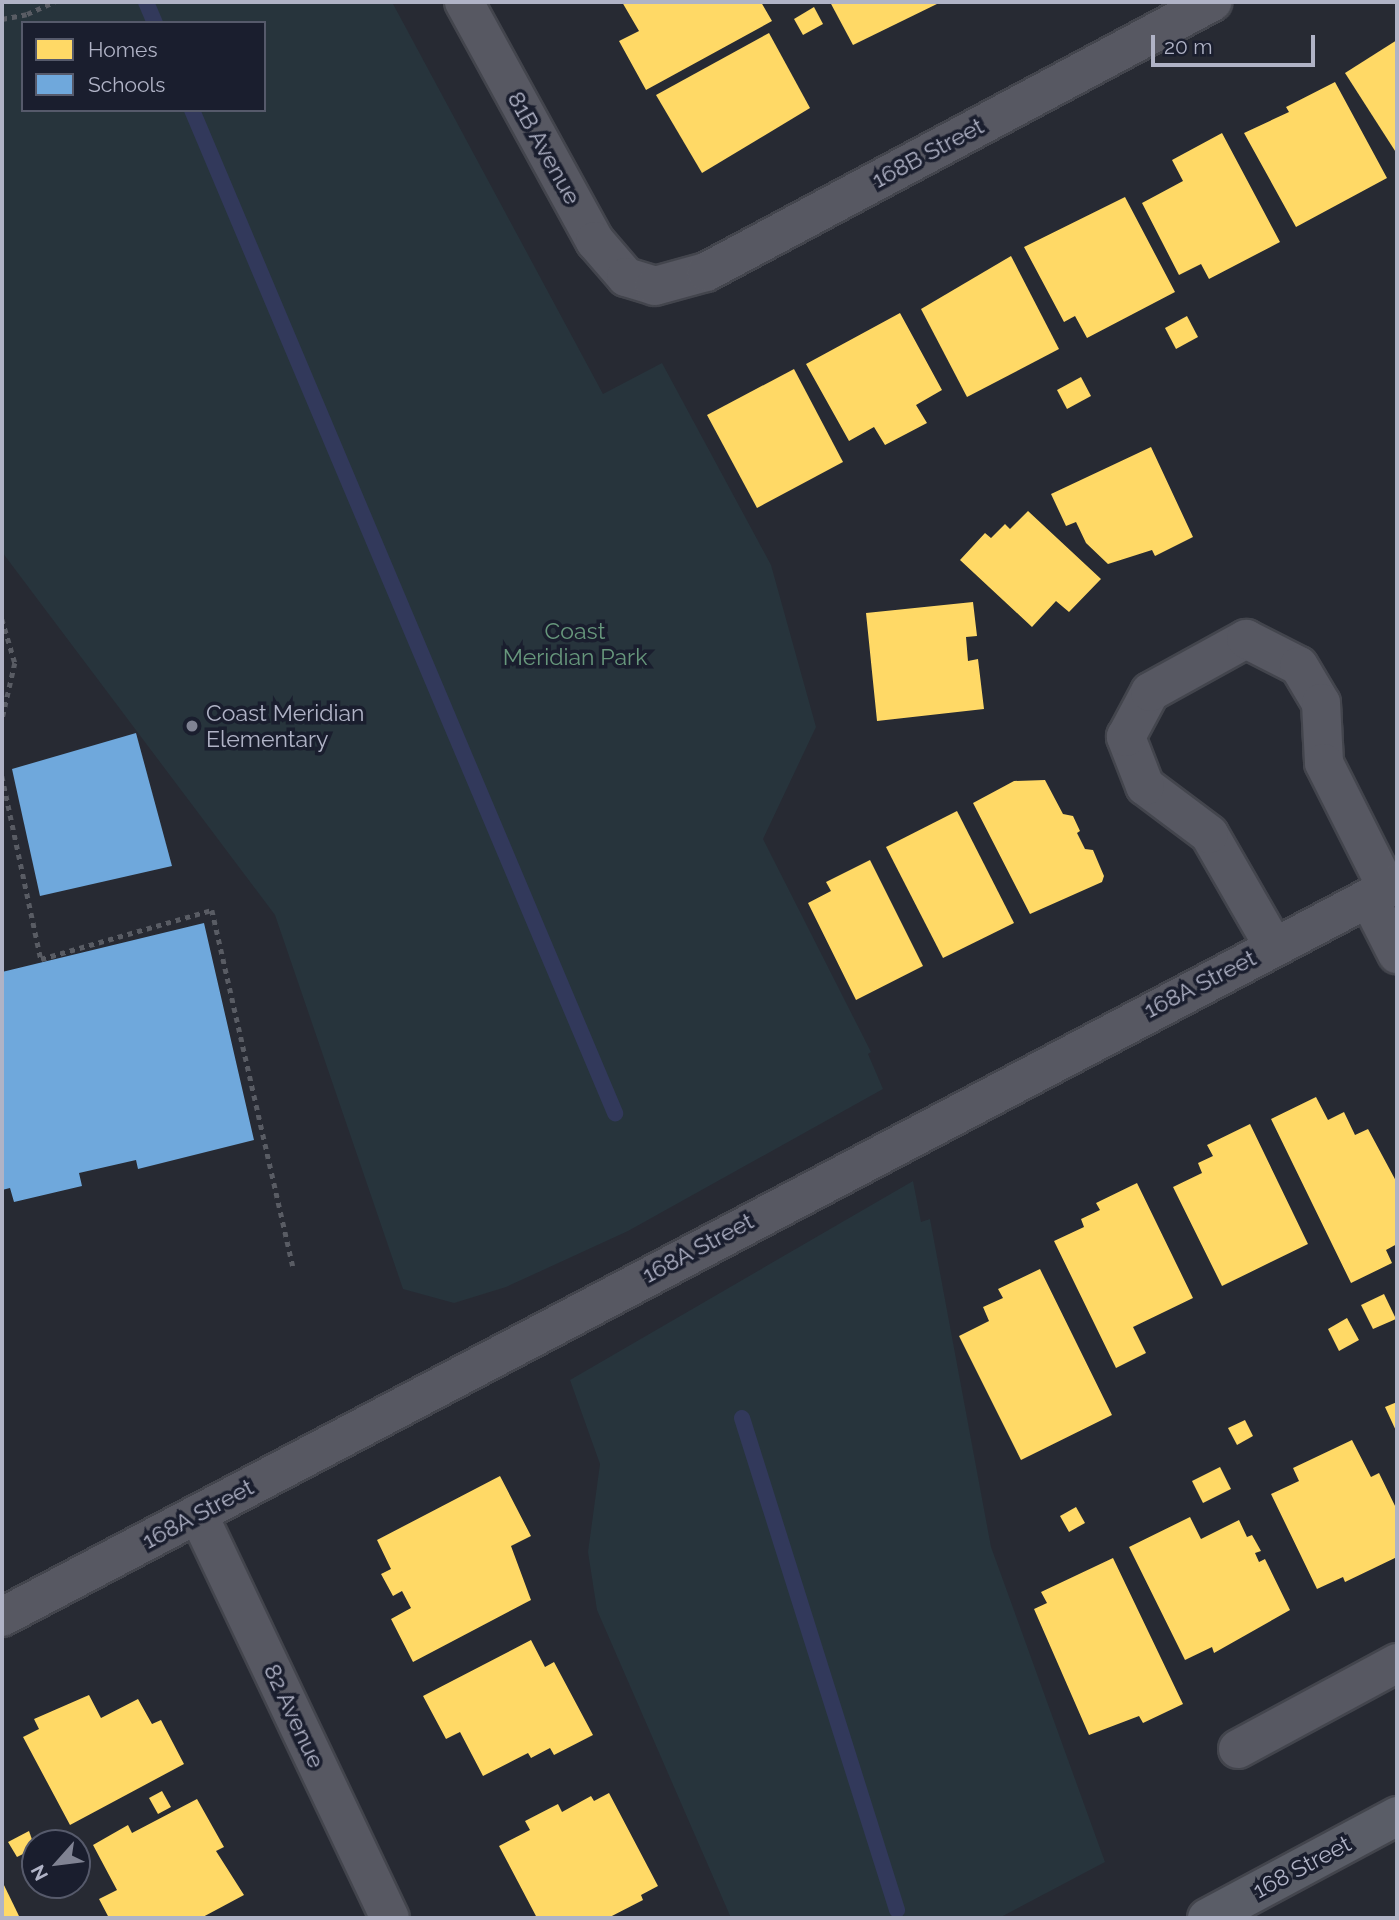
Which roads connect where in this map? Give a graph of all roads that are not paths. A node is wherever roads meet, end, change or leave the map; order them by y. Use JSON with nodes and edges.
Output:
{"nodes":[{"id":1,"x":464,"y":2,"type":"edge"},
{"id":2,"x":1212,"y":2,"type":"edge"},
{"id":3,"x":638,"y":284,"type":"joint"},
{"id":4,"x":1384,"y":890,"type":"edge"},
{"id":5,"x":1273,"y":947,"type":"junction"},
{"id":6,"x":1397,"y":954,"type":"edge"},
{"id":7,"x":198,"y":1514,"type":"junction"},
{"id":8,"x":2,"y":1617,"type":"edge"},
{"id":9,"x":1397,"y":1663,"type":"edge"},
{"id":10,"x":1238,"y":1749,"type":"dead end"},
{"id":11,"x":1397,"y":1816,"type":"edge"},
{"id":12,"x":390,"y":1918,"type":"edge"},
{"id":13,"x":1207,"y":1918,"type":"edge"}],
"edges":[{"from":1,"to":3,"type":"street","name":"81B Avenue"},
{"from":2,"to":3,"type":"street","name":"168B Street"},
{"from":4,"to":5,"type":"street","name":"168A Street"},
{"from":4,"to":5,"type":"street"},
{"from":4,"to":6,"type":"street"},
{"from":5,"to":7,"type":"street","name":"168A Street"},
{"from":7,"to":8,"type":"street","name":"168A Street"},
{"from":7,"to":12,"type":"street","name":"82 Avenue"},
{"from":9,"to":10,"type":"street"},
{"from":11,"to":13,"type":"main road","name":"168 Street"}]}
